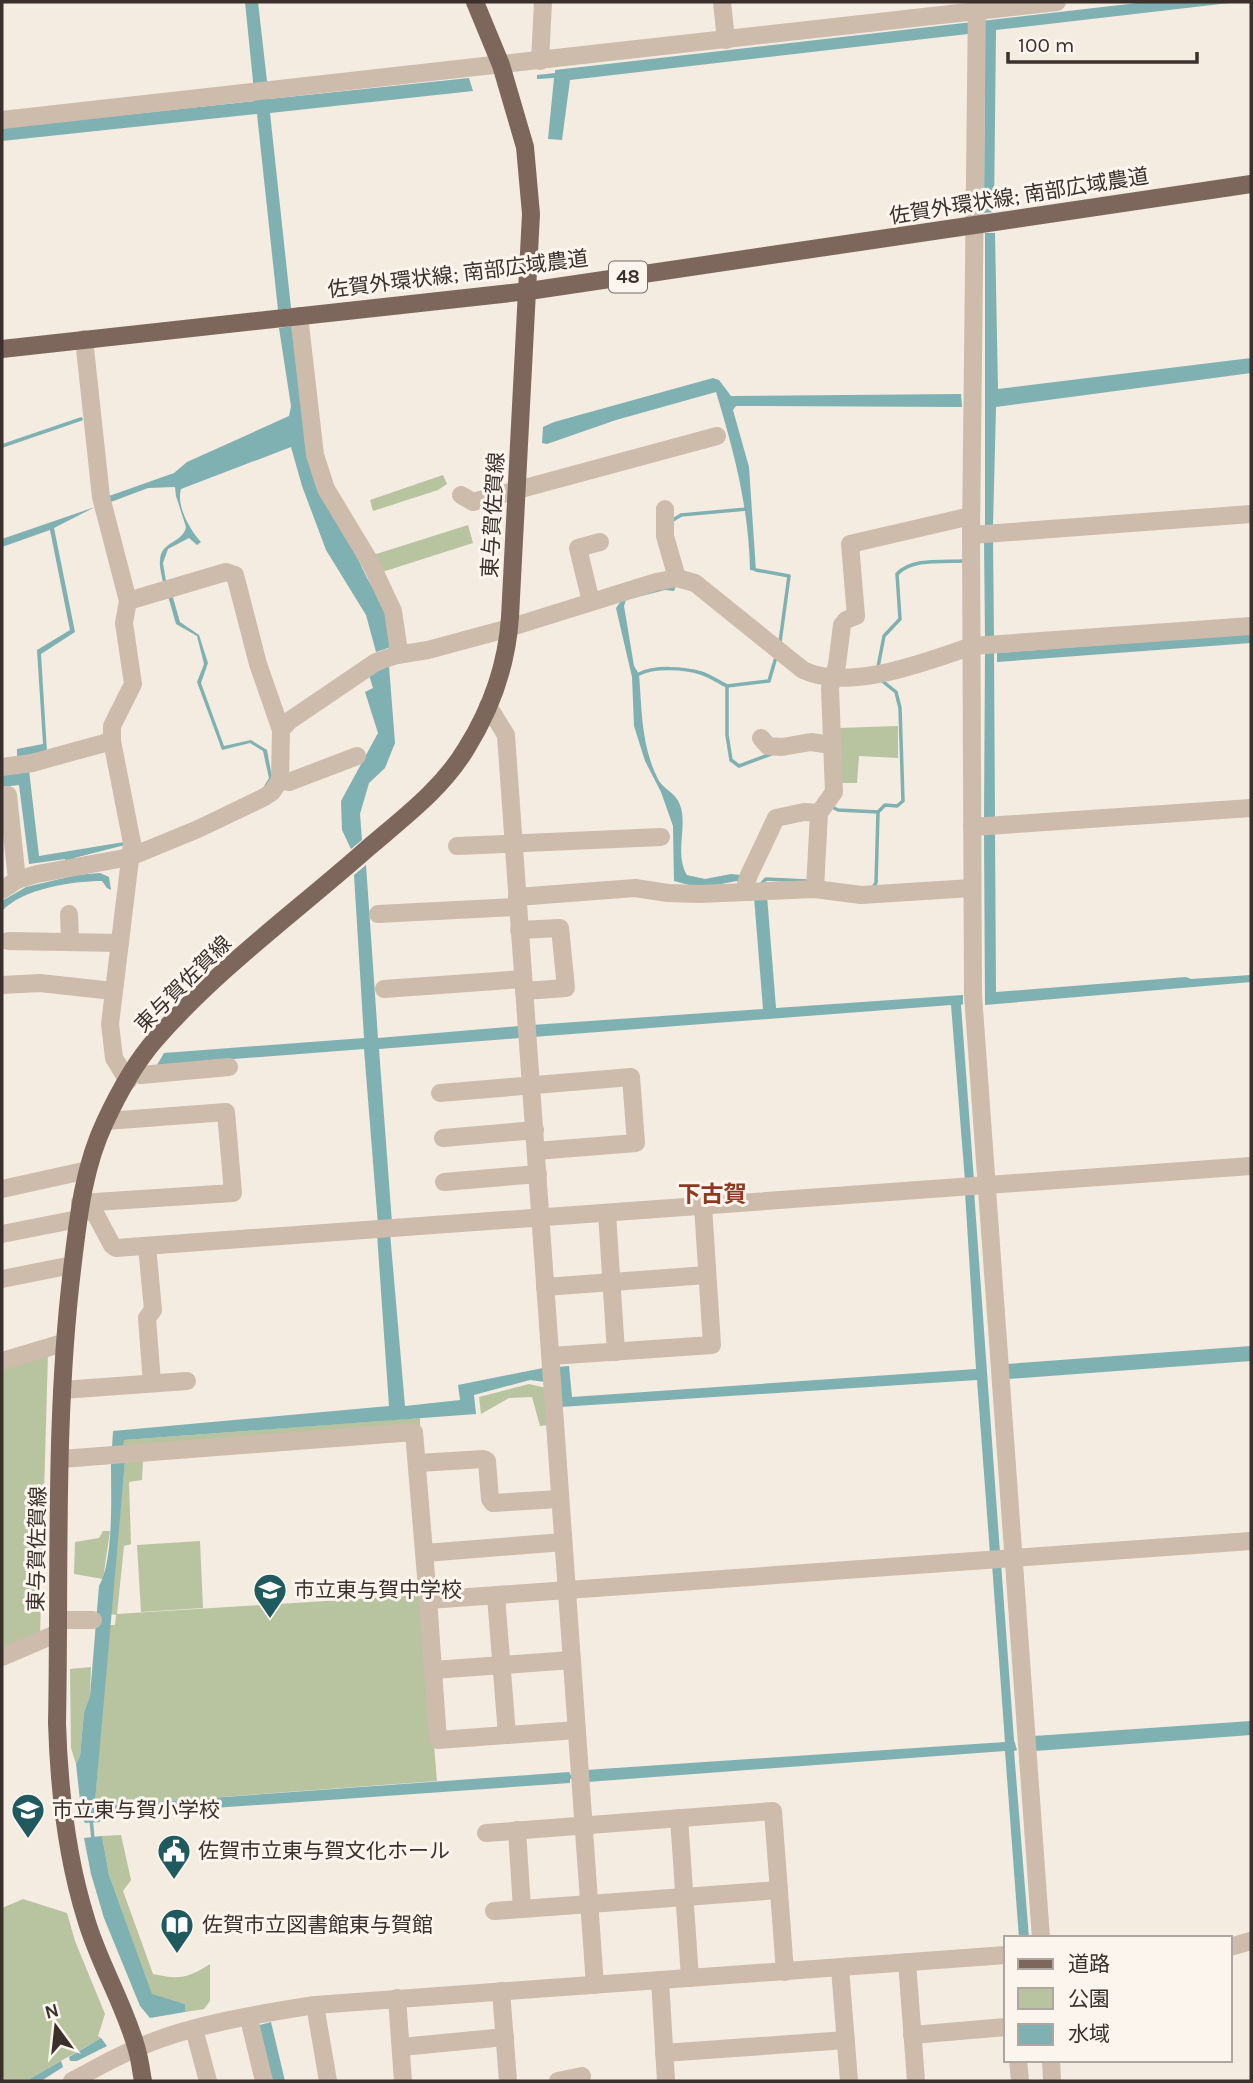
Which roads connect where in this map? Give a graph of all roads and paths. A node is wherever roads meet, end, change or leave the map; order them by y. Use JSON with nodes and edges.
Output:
{"nodes":[{"id":1,"x":475,"y":2,"type":"edge"},
{"id":2,"x":543,"y":2,"type":"edge"},
{"id":3,"x":722,"y":2,"type":"edge"},
{"id":4,"x":1058,"y":2,"type":"edge"},
{"id":5,"x":977,"y":17,"type":"edge"},
{"id":6,"x":726,"y":40,"type":"junction"},
{"id":7,"x":540,"y":61,"type":"junction"},
{"id":8,"x":501,"y":65,"type":"junction"},
{"id":9,"x":2,"y":120,"type":"edge"},
{"id":10,"x":1251,"y":184,"type":"edge"},
{"id":11,"x":974,"y":226,"type":"junction"},
{"id":12,"x":529,"y":291,"type":"junction"},
{"id":13,"x":299,"y":316,"type":"junction"},
{"id":14,"x":84,"y":339,"type":"junction"},
{"id":15,"x":2,"y":349,"type":"edge"},
{"id":16,"x":717,"y":436,"type":"dead end"},
{"id":17,"x":517,"y":490,"type":"junction"},
{"id":18,"x":461,"y":495,"type":"dead end"},
{"id":19,"x":665,"y":509,"type":"dead end"},
{"id":20,"x":1251,"y":514,"type":"edge"},
{"id":21,"x":971,"y":516,"type":"junction"},
{"id":22,"x":971,"y":535,"type":"junction"},
{"id":23,"x":600,"y":542,"type":"dead end"},
{"id":24,"x":677,"y":578,"type":"junction"},
{"id":25,"x":128,"y":601,"type":"junction"},
{"id":26,"x":591,"y":602,"type":"junction"},
{"id":27,"x":1251,"y":626,"type":"edge"},
{"id":28,"x":510,"y":628,"type":"junction"},
{"id":29,"x":972,"y":646,"type":"junction"},
{"id":30,"x":397,"y":655,"type":"junction"},
{"id":31,"x":835,"y":678,"type":"junction"},
{"id":32,"x":488,"y":706,"type":"junction"},
{"id":33,"x":281,"y":730,"type":"junction"},
{"id":34,"x":761,"y":738,"type":"dead end"},
{"id":35,"x":112,"y":741,"type":"junction"},
{"id":36,"x":831,"y":745,"type":"junction"},
{"id":37,"x":357,"y":756,"type":"dead end"},
{"id":38,"x":2,"y":766,"type":"edge"},
{"id":39,"x":280,"y":780,"type":"junction"},
{"id":40,"x":2,"y":796,"type":"edge"},
{"id":41,"x":1251,"y":808,"type":"edge"},
{"id":42,"x":819,"y":813,"type":"junction"},
{"id":43,"x":972,"y":827,"type":"junction"},
{"id":44,"x":661,"y":837,"type":"dead end"},
{"id":45,"x":513,"y":842,"type":"junction"},
{"id":46,"x":457,"y":846,"type":"dead end"},
{"id":47,"x":8,"y":856,"type":"edge"},
{"id":48,"x":130,"y":857,"type":"junction"},
{"id":49,"x":17,"y":880,"type":"junction"},
{"id":50,"x":972,"y":888,"type":"junction"},
{"id":51,"x":815,"y":889,"type":"junction"},
{"id":52,"x":2,"y":890,"type":"edge"},
{"id":53,"x":748,"y":892,"type":"junction"},
{"id":54,"x":517,"y":902,"type":"junction"},
{"id":55,"x":69,"y":914,"type":"dead end"},
{"id":56,"x":378,"y":914,"type":"dead end"},
{"id":57,"x":519,"y":930,"type":"junction"},
{"id":58,"x":70,"y":940,"type":"junction"},
{"id":59,"x":8,"y":941,"type":"dead end"},
{"id":60,"x":120,"y":943,"type":"junction"},
{"id":61,"x":2,"y":985,"type":"edge"},
{"id":62,"x":524,"y":985,"type":"junction"},
{"id":63,"x":384,"y":989,"type":"dead end"},
{"id":64,"x":113,"y":991,"type":"junction"},
{"id":65,"x":229,"y":1067,"type":"dead end"},
{"id":66,"x":131,"y":1077,"type":"junction"},
{"id":67,"x":531,"y":1085,"type":"junction"},
{"id":68,"x":440,"y":1093,"type":"dead end"},
{"id":69,"x":106,"y":1121,"type":"junction"},
{"id":70,"x":535,"y":1130,"type":"junction"},
{"id":71,"x":443,"y":1138,"type":"dead end"},
{"id":72,"x":536,"y":1151,"type":"junction"},
{"id":73,"x":1251,"y":1167,"type":"edge"},
{"id":74,"x":88,"y":1170,"type":"junction"},
{"id":75,"x":538,"y":1174,"type":"junction"},
{"id":76,"x":444,"y":1182,"type":"dead end"},
{"id":77,"x":987,"y":1185,"type":"junction"},
{"id":78,"x":2,"y":1189,"type":"edge"},
{"id":79,"x":703,"y":1206,"type":"junction"},
{"id":80,"x":79,"y":1211,"type":"junction"},
{"id":81,"x":607,"y":1213,"type":"junction"},
{"id":82,"x":541,"y":1218,"type":"junction"},
{"id":83,"x":2,"y":1234,"type":"edge"},
{"id":84,"x":147,"y":1246,"type":"junction"},
{"id":85,"x":72,"y":1265,"type":"junction"},
{"id":86,"x":707,"y":1275,"type":"junction"},
{"id":87,"x":2,"y":1279,"type":"edge"},
{"id":88,"x":612,"y":1282,"type":"junction"},
{"id":89,"x":545,"y":1287,"type":"junction"},
{"id":90,"x":63,"y":1343,"type":"junction"},
{"id":91,"x":616,"y":1352,"type":"junction"},
{"id":92,"x":551,"y":1356,"type":"junction"},
{"id":93,"x":2,"y":1361,"type":"edge"},
{"id":94,"x":187,"y":1381,"type":"dead end"},
{"id":95,"x":152,"y":1383,"type":"junction"},
{"id":96,"x":62,"y":1390,"type":"junction"},
{"id":97,"x":61,"y":1459,"type":"junction"},
{"id":98,"x":418,"y":1463,"type":"junction"},
{"id":99,"x":560,"y":1499,"type":"junction"},
{"id":100,"x":1251,"y":1541,"type":"edge"},
{"id":101,"x":563,"y":1542,"type":"junction"},
{"id":102,"x":425,"y":1553,"type":"junction"},
{"id":103,"x":1013,"y":1558,"type":"junction"},
{"id":104,"x":567,"y":1591,"type":"junction"},
{"id":105,"x":496,"y":1596,"type":"junction"},
{"id":106,"x":428,"y":1600,"type":"junction"},
{"id":107,"x":93,"y":1620,"type":"dead end"},
{"id":108,"x":59,"y":1627,"type":"junction"},
{"id":109,"x":2,"y":1657,"type":"edge"},
{"id":110,"x":572,"y":1660,"type":"junction"},
{"id":111,"x":501,"y":1665,"type":"junction"},
{"id":112,"x":433,"y":1670,"type":"junction"},
{"id":113,"x":577,"y":1730,"type":"junction"},
{"id":114,"x":506,"y":1735,"type":"junction"},
{"id":115,"x":679,"y":1818,"type":"junction"},
{"id":116,"x":583,"y":1825,"type":"junction"},
{"id":117,"x":517,"y":1830,"type":"junction"},
{"id":118,"x":486,"y":1833,"type":"dead end"},
{"id":119,"x":779,"y":1890,"type":"junction"},
{"id":120,"x":684,"y":1897,"type":"junction"},
{"id":121,"x":589,"y":1904,"type":"junction"},
{"id":122,"x":522,"y":1909,"type":"junction"},
{"id":123,"x":494,"y":1912,"type":"dead end"},
{"id":124,"x":1041,"y":1936,"type":"edge"},
{"id":125,"x":1251,"y":1941,"type":"edge"},
{"id":126,"x":1232,"y":1946,"type":"edge"},
{"id":127,"x":1004,"y":1955,"type":"edge"},
{"id":128,"x":907,"y":1962,"type":"junction"},
{"id":129,"x":841,"y":1968,"type":"junction"},
{"id":130,"x":785,"y":1972,"type":"junction"},
{"id":131,"x":690,"y":1978,"type":"junction"},
{"id":132,"x":660,"y":1980,"type":"junction"},
{"id":133,"x":595,"y":1985,"type":"junction"},
{"id":134,"x":501,"y":1991,"type":"junction"},
{"id":135,"x":397,"y":1998,"type":"junction"},
{"id":136,"x":315,"y":2005,"type":"junction"},
{"id":137,"x":251,"y":2027,"type":"dead end"},
{"id":138,"x":1004,"y":2028,"type":"edge"},
{"id":139,"x":194,"y":2029,"type":"junction"},
{"id":140,"x":912,"y":2035,"type":"junction"},
{"id":141,"x":505,"y":2037,"type":"junction"},
{"id":142,"x":846,"y":2040,"type":"junction"},
{"id":143,"x":401,"y":2047,"type":"junction"},
{"id":144,"x":136,"y":2048,"type":"junction"},
{"id":145,"x":664,"y":2053,"type":"junction"},
{"id":146,"x":1018,"y":2062,"type":"edge"},
{"id":147,"x":1051,"y":2062,"type":"edge"},
{"id":148,"x":582,"y":2076,"type":"dead end"},
{"id":149,"x":72,"y":2081,"type":"edge"},
{"id":150,"x":143,"y":2081,"type":"edge"},
{"id":151,"x":208,"y":2081,"type":"edge"},
{"id":152,"x":264,"y":2081,"type":"edge"},
{"id":153,"x":328,"y":2081,"type":"edge"},
{"id":154,"x":403,"y":2081,"type":"edge"},
{"id":155,"x":508,"y":2081,"type":"edge"},
{"id":156,"x":558,"y":2081,"type":"edge"},
{"id":157,"x":666,"y":2081,"type":"edge"},
{"id":158,"x":849,"y":2081,"type":"edge"},
{"id":159,"x":916,"y":2081,"type":"edge"},
{"id":160,"x":1020,"y":2081,"type":"edge"},
{"id":161,"x":1052,"y":2081,"type":"edge"}],
"edges":[{"from":1,"to":8,"type":"main road","name":"東与賀佐賀線"},
{"from":2,"to":7,"type":"street"},
{"from":3,"to":6,"type":"street"},
{"from":4,"to":5,"type":"street"},
{"from":5,"to":6,"type":"street"},
{"from":5,"to":11,"type":"street"},
{"from":6,"to":7,"type":"street"},
{"from":7,"to":8,"type":"street"},
{"from":8,"to":9,"type":"street"},
{"from":8,"to":12,"type":"main road","name":"東与賀佐賀線"},
{"from":10,"to":11,"type":"main road","name":"佐賀外環状線; 南部広域農道","number":"48"},
{"from":11,"to":12,"type":"main road","name":"佐賀外環状線; 南部広域農道","number":"48"},
{"from":11,"to":21,"type":"street"},
{"from":12,"to":13,"type":"main road","name":"佐賀外環状線; 南部広域農道","number":"48"},
{"from":12,"to":17,"type":"main road","name":"東与賀佐賀線"},
{"from":13,"to":14,"type":"main road","name":"佐賀外環状線; 南部広域農道","number":"48"},
{"from":13,"to":30,"type":"street"},
{"from":14,"to":15,"type":"main road","name":"佐賀外環状線; 南部広域農道","number":"48"},
{"from":14,"to":25,"type":"street"},
{"from":16,"to":17,"type":"street"},
{"from":17,"to":18,"type":"street"},
{"from":17,"to":28,"type":"main road","name":"東与賀佐賀線"},
{"from":19,"to":24,"type":"street"},
{"from":20,"to":22,"type":"street"},
{"from":21,"to":22,"type":"street"},
{"from":21,"to":31,"type":"street"},
{"from":22,"to":29,"type":"street"},
{"from":23,"to":26,"type":"street"},
{"from":24,"to":26,"type":"street"},
{"from":24,"to":31,"type":"street"},
{"from":25,"to":33,"type":"street"},
{"from":25,"to":35,"type":"street"},
{"from":26,"to":28,"type":"street"},
{"from":27,"to":29,"type":"street"},
{"from":28,"to":30,"type":"street"},
{"from":28,"to":32,"type":"main road","name":"東与賀佐賀線"},
{"from":29,"to":31,"type":"street"},
{"from":29,"to":43,"type":"street"},
{"from":30,"to":33,"type":"street"},
{"from":31,"to":36,"type":"street"},
{"from":32,"to":45,"type":"street"},
{"from":32,"to":66,"type":"main road","name":"東与賀佐賀線"},
{"from":33,"to":39,"type":"street"},
{"from":34,"to":36,"type":"street"},
{"from":35,"to":38,"type":"street"},
{"from":35,"to":48,"type":"street"},
{"from":36,"to":42,"type":"street"},
{"from":37,"to":39,"type":"street"},
{"from":39,"to":48,"type":"street"},
{"from":40,"to":47,"type":"street"},
{"from":41,"to":43,"type":"street"},
{"from":42,"to":51,"type":"street"},
{"from":42,"to":53,"type":"street"},
{"from":43,"to":50,"type":"street"},
{"from":44,"to":45,"type":"street"},
{"from":45,"to":46,"type":"street"},
{"from":45,"to":54,"type":"street"},
{"from":47,"to":49,"type":"street"},
{"from":48,"to":49,"type":"street"},
{"from":48,"to":60,"type":"street"},
{"from":49,"to":52,"type":"street"},
{"from":50,"to":51,"type":"street"},
{"from":50,"to":77,"type":"street"},
{"from":51,"to":53,"type":"street"},
{"from":53,"to":54,"type":"street"},
{"from":54,"to":56,"type":"street"},
{"from":54,"to":57,"type":"street"},
{"from":55,"to":58,"type":"street"},
{"from":57,"to":62,"type":"street"},
{"from":57,"to":62,"type":"street"},
{"from":58,"to":59,"type":"street"},
{"from":58,"to":60,"type":"street"},
{"from":60,"to":64,"type":"street"},
{"from":61,"to":64,"type":"street"},
{"from":62,"to":63,"type":"street"},
{"from":62,"to":67,"type":"street"},
{"from":64,"to":66,"type":"street"},
{"from":65,"to":66,"type":"street"},
{"from":66,"to":69,"type":"main road","name":"東与賀佐賀線"},
{"from":67,"to":68,"type":"street"},
{"from":67,"to":70,"type":"street"},
{"from":67,"to":72,"type":"street"},
{"from":69,"to":74,"type":"main road","name":"東与賀佐賀線"},
{"from":69,"to":80,"type":"street"},
{"from":70,"to":71,"type":"street"},
{"from":70,"to":72,"type":"street"},
{"from":72,"to":75,"type":"street"},
{"from":73,"to":77,"type":"street"},
{"from":74,"to":78,"type":"street"},
{"from":74,"to":80,"type":"main road","name":"東与賀佐賀線"},
{"from":75,"to":76,"type":"street"},
{"from":75,"to":82,"type":"street"},
{"from":77,"to":79,"type":"street"},
{"from":77,"to":103,"type":"street"},
{"from":79,"to":81,"type":"street"},
{"from":79,"to":86,"type":"street"},
{"from":80,"to":83,"type":"street"},
{"from":80,"to":84,"type":"street"},
{"from":80,"to":85,"type":"main road","name":"東与賀佐賀線"},
{"from":81,"to":82,"type":"street"},
{"from":81,"to":88,"type":"street"},
{"from":82,"to":84,"type":"street"},
{"from":82,"to":89,"type":"street"},
{"from":84,"to":95,"type":"street"},
{"from":85,"to":87,"type":"street"},
{"from":85,"to":90,"type":"main road","name":"東与賀佐賀線"},
{"from":86,"to":88,"type":"street"},
{"from":86,"to":91,"type":"street"},
{"from":88,"to":89,"type":"street"},
{"from":88,"to":91,"type":"street"},
{"from":89,"to":92,"type":"street"},
{"from":90,"to":93,"type":"street"},
{"from":90,"to":96,"type":"main road","name":"東与賀佐賀線"},
{"from":91,"to":92,"type":"street"},
{"from":92,"to":99,"type":"street"},
{"from":94,"to":95,"type":"street"},
{"from":95,"to":96,"type":"street"},
{"from":96,"to":97,"type":"main road","name":"東与賀佐賀線"},
{"from":97,"to":98,"type":"street"},
{"from":97,"to":108,"type":"main road","name":"東与賀佐賀線"},
{"from":98,"to":99,"type":"street"},
{"from":98,"to":102,"type":"street"},
{"from":99,"to":101,"type":"street"},
{"from":100,"to":103,"type":"street"},
{"from":101,"to":102,"type":"street"},
{"from":101,"to":104,"type":"street"},
{"from":102,"to":106,"type":"street"},
{"from":103,"to":104,"type":"street"},
{"from":103,"to":124,"type":"street"},
{"from":104,"to":105,"type":"street"},
{"from":104,"to":110,"type":"street"},
{"from":105,"to":106,"type":"street"},
{"from":105,"to":111,"type":"street"},
{"from":106,"to":112,"type":"street"},
{"from":107,"to":108,"type":"street"},
{"from":108,"to":109,"type":"street"},
{"from":108,"to":144,"type":"main road","name":"東与賀佐賀線"},
{"from":110,"to":111,"type":"street"},
{"from":110,"to":113,"type":"street"},
{"from":111,"to":112,"type":"street"},
{"from":111,"to":114,"type":"street"},
{"from":112,"to":114,"type":"street"},
{"from":113,"to":114,"type":"street"},
{"from":113,"to":116,"type":"street"},
{"from":115,"to":116,"type":"street"},
{"from":115,"to":119,"type":"street"},
{"from":115,"to":120,"type":"street"},
{"from":116,"to":117,"type":"street"},
{"from":116,"to":121,"type":"street"},
{"from":117,"to":118,"type":"street"},
{"from":117,"to":122,"type":"street"},
{"from":119,"to":120,"type":"street"},
{"from":119,"to":130,"type":"street"},
{"from":120,"to":121,"type":"street"},
{"from":120,"to":131,"type":"street"},
{"from":121,"to":122,"type":"street"},
{"from":121,"to":133,"type":"street"},
{"from":122,"to":123,"type":"street"},
{"from":125,"to":126,"type":"street"},
{"from":127,"to":128,"type":"street"},
{"from":128,"to":129,"type":"street"},
{"from":128,"to":140,"type":"street"},
{"from":129,"to":130,"type":"street"},
{"from":129,"to":142,"type":"street"},
{"from":130,"to":131,"type":"street"},
{"from":131,"to":132,"type":"street"},
{"from":132,"to":133,"type":"street"},
{"from":132,"to":145,"type":"street"},
{"from":133,"to":134,"type":"street"},
{"from":134,"to":135,"type":"street"},
{"from":134,"to":141,"type":"street"},
{"from":135,"to":136,"type":"street"},
{"from":135,"to":143,"type":"street"},
{"from":136,"to":139,"type":"street"},
{"from":136,"to":153,"type":"street"},
{"from":137,"to":152,"type":"street"},
{"from":138,"to":140,"type":"street"},
{"from":139,"to":144,"type":"street"},
{"from":139,"to":151,"type":"street"},
{"from":140,"to":159,"type":"street"},
{"from":141,"to":143,"type":"street"},
{"from":141,"to":155,"type":"street"},
{"from":142,"to":145,"type":"street"},
{"from":142,"to":158,"type":"street"},
{"from":143,"to":154,"type":"street"},
{"from":144,"to":149,"type":"street"},
{"from":144,"to":150,"type":"main road","name":"東与賀佐賀線"},
{"from":145,"to":157,"type":"street"},
{"from":146,"to":160,"type":"street"},
{"from":147,"to":161,"type":"street"},
{"from":148,"to":156,"type":"street"}]}
